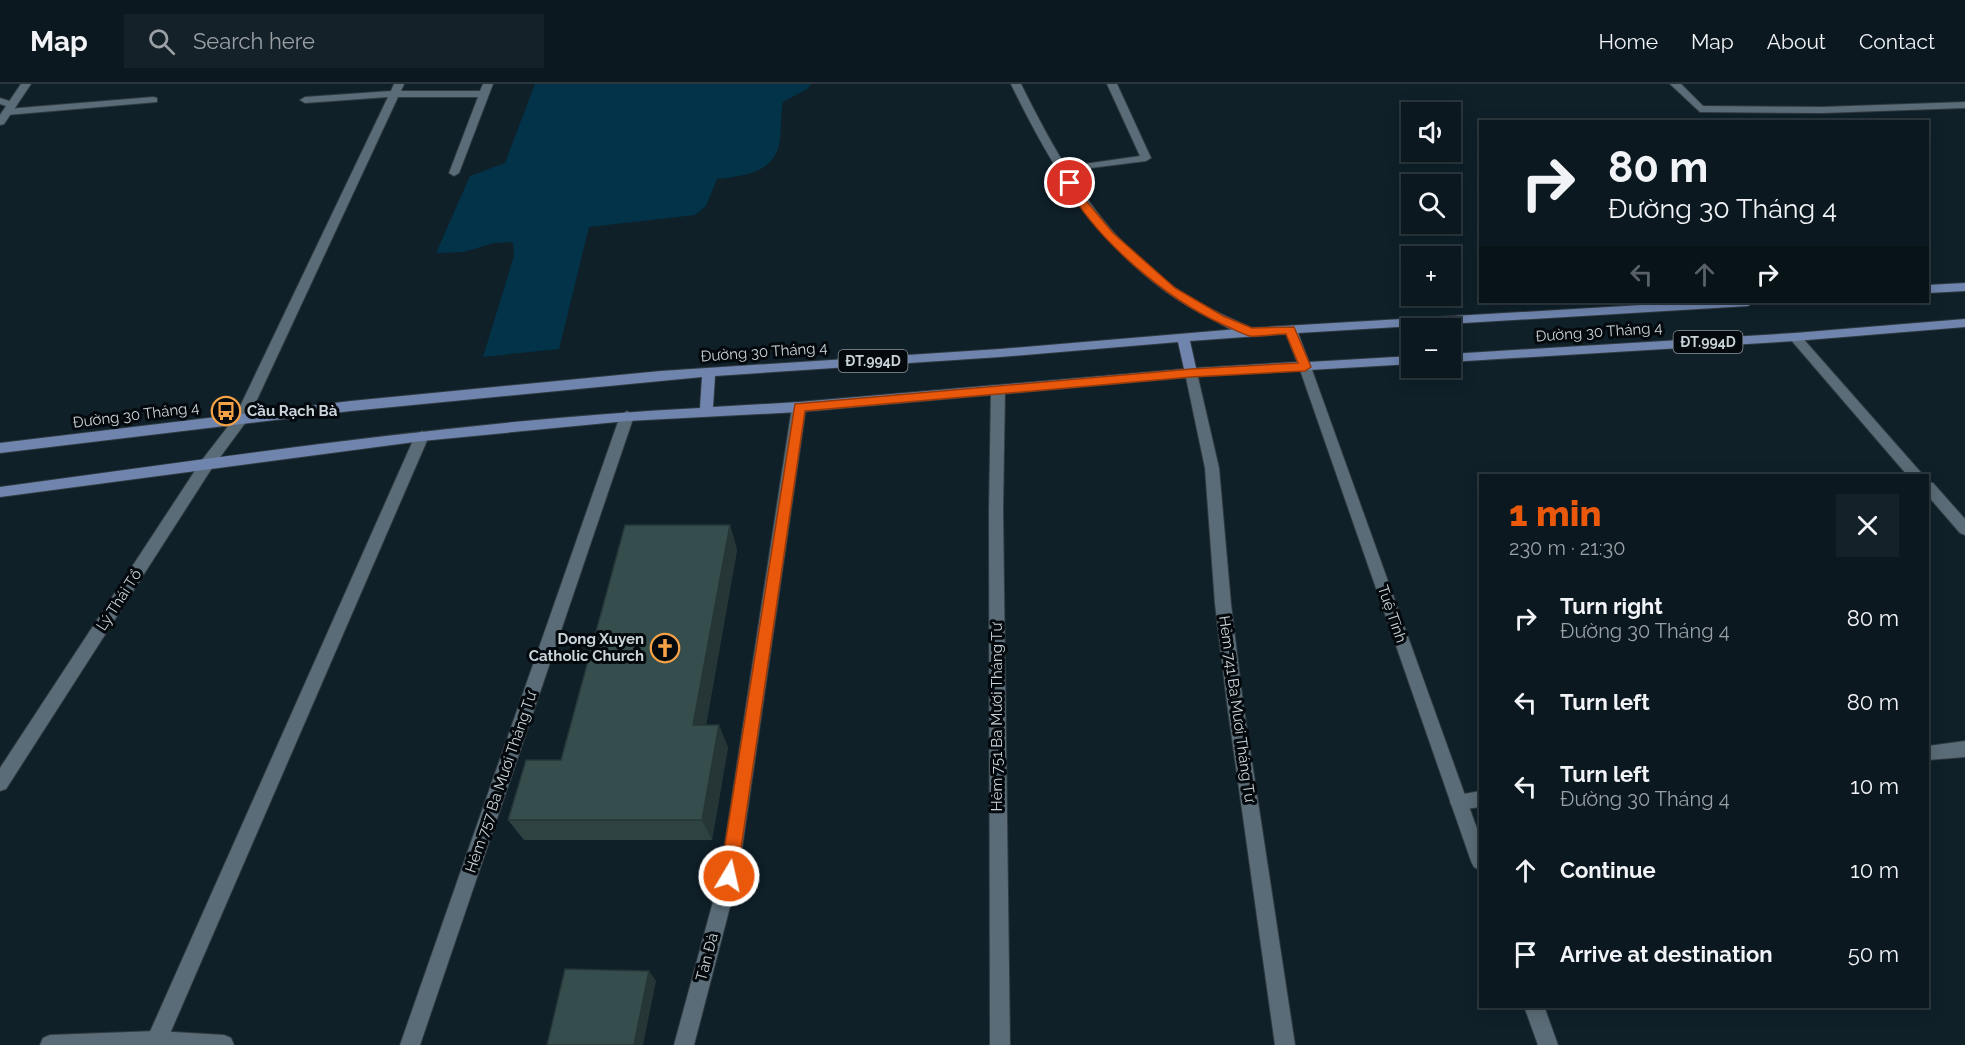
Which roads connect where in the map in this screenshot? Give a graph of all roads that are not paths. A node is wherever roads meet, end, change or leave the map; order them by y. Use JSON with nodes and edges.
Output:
{"nodes":[{"id":1,"x":26,"y":84,"type":"edge"},
{"id":2,"x":1016,"y":84,"type":"edge"},
{"id":3,"x":1112,"y":84,"type":"edge"},
{"id":4,"x":1675,"y":84,"type":"edge"},
{"id":5,"x":396,"y":89,"type":"edge"},
{"id":6,"x":486,"y":89,"type":"edge"},
{"id":7,"x":153,"y":100,"type":"dead end"},
{"id":8,"x":305,"y":100,"type":"dead end"},
{"id":9,"x":0,"y":101,"type":"edge"},
{"id":10,"x":1965,"y":105,"type":"edge"},
{"id":11,"x":9,"y":109,"type":"junction"},
{"id":12,"x":0,"y":122,"type":"edge"},
{"id":13,"x":1063,"y":170,"type":"junction"},
{"id":14,"x":454,"y":172,"type":"dead end"},
{"id":15,"x":1965,"y":287,"type":"edge"},
{"id":16,"x":1929,"y":289,"type":"edge"},
{"id":17,"x":1732,"y":303,"type":"edge"},
{"id":18,"x":1965,"y":323,"type":"edge"},
{"id":19,"x":1290,"y":330,"type":"junction"},
{"id":20,"x":1251,"y":332,"type":"junction"},
{"id":21,"x":1795,"y":337,"type":"junction"},
{"id":22,"x":1183,"y":338,"type":"junction"},
{"id":23,"x":1461,"y":357,"type":"edge"},
{"id":24,"x":1401,"y":361,"type":"edge"},
{"id":25,"x":1305,"y":367,"type":"junction"},
{"id":26,"x":709,"y":372,"type":"junction"},
{"id":27,"x":1191,"y":373,"type":"junction"},
{"id":28,"x":998,"y":389,"type":"junction"},
{"id":29,"x":799,"y":407,"type":"junction"},
{"id":30,"x":706,"y":412,"type":"junction"},
{"id":31,"x":627,"y":416,"type":"junction"},
{"id":32,"x":241,"y":419,"type":"junction"},
{"id":33,"x":422,"y":436,"type":"junction"},
{"id":34,"x":0,"y":448,"type":"edge"},
{"id":35,"x":207,"y":464,"type":"junction"},
{"id":36,"x":1915,"y":474,"type":"edge"},
{"id":37,"x":1929,"y":489,"type":"edge"},
{"id":38,"x":0,"y":492,"type":"edge"},
{"id":39,"x":1965,"y":529,"type":"edge"},
{"id":40,"x":1965,"y":749,"type":"edge"},
{"id":41,"x":1929,"y":753,"type":"edge"},
{"id":42,"x":0,"y":783,"type":"edge"},
{"id":43,"x":1479,"y":799,"type":"edge"},
{"id":44,"x":1459,"y":802,"type":"junction"},
{"id":45,"x":1479,"y":858,"type":"edge"},
{"id":46,"x":1535,"y":1008,"type":"edge"},
{"id":47,"x":156,"y":1041,"type":"junction"},
{"id":48,"x":50,"y":1045,"type":"edge"},
{"id":49,"x":224,"y":1045,"type":"edge"},
{"id":50,"x":410,"y":1045,"type":"edge"},
{"id":51,"x":684,"y":1045,"type":"edge"},
{"id":52,"x":1000,"y":1045,"type":"edge"},
{"id":53,"x":1285,"y":1045,"type":"edge"},
{"id":54,"x":1548,"y":1045,"type":"edge"}],
"edges":[{"from":1,"to":11,"type":"street"},
{"from":2,"to":13,"type":"street"},
{"from":3,"to":13,"type":"street"},
{"from":4,"to":10,"type":"street"},
{"from":5,"to":6,"type":"street"},
{"from":5,"to":8,"type":"street"},
{"from":5,"to":32,"type":"street","name":"Lý Thái Tổ"},
{"from":6,"to":14,"type":"street"},
{"from":7,"to":11,"type":"street"},
{"from":9,"to":11,"type":"street"},
{"from":11,"to":12,"type":"street"},
{"from":13,"to":20,"type":"street"},
{"from":15,"to":16,"type":"main road"},
{"from":17,"to":19,"type":"main road","name":"Đường 30 Tháng 4","number":"ĐT.994D"},
{"from":18,"to":21,"type":"main road","name":"Đường 30 Tháng 4","number":"ĐT.994D"},
{"from":19,"to":20,"type":"main road","name":"Đường 30 Tháng 4","number":"ĐT.994D"},
{"from":19,"to":25,"type":"main road"},
{"from":20,"to":22,"type":"main road","name":"Đường 30 Tháng 4","number":"ĐT.994D"},
{"from":21,"to":23,"type":"main road","name":"Đường 30 Tháng 4","number":"ĐT.994D"},
{"from":21,"to":36,"type":"street"},
{"from":22,"to":26,"type":"main road","name":"Đường 30 Tháng 4","number":"ĐT.994D"},
{"from":22,"to":27,"type":"main road"},
{"from":24,"to":25,"type":"main road"},
{"from":25,"to":27,"type":"main road"},
{"from":25,"to":44,"type":"street","name":"Tuệ Tĩnh"},
{"from":26,"to":30,"type":"main road"},
{"from":26,"to":32,"type":"main road","name":"Đường 30 Tháng 4","number":"ĐT.994D"},
{"from":27,"to":28,"type":"main road"},
{"from":27,"to":53,"type":"street","name":"Hẻm 741 Ba Mươi Tháng Tư"},
{"from":28,"to":29,"type":"main road"},
{"from":28,"to":52,"type":"street","name":"Hẻm 751 Ba Mươi Tháng Tư"},
{"from":29,"to":30,"type":"main road"},
{"from":29,"to":51,"type":"street","name":"Tản Đà"},
{"from":30,"to":31,"type":"main road"},
{"from":31,"to":33,"type":"main road"},
{"from":31,"to":50,"type":"street","name":"Hẻm 757 Ba Mươi Tháng Tư"},
{"from":32,"to":34,"type":"main road","name":"Đường 30 Tháng 4","number":"ĐT.994D"},
{"from":32,"to":35,"type":"street","name":"Lý Thái Tổ"},
{"from":33,"to":35,"type":"main road"},
{"from":33,"to":47,"type":"street"},
{"from":35,"to":38,"type":"main road"},
{"from":35,"to":42,"type":"street","name":"Lý Thái Tổ"},
{"from":37,"to":39,"type":"street"},
{"from":40,"to":41,"type":"street"},
{"from":43,"to":44,"type":"street"},
{"from":44,"to":45,"type":"street","name":"Tuệ Tĩnh"},
{"from":46,"to":54,"type":"street"},
{"from":47,"to":48,"type":"street"},
{"from":47,"to":49,"type":"street"}]}
